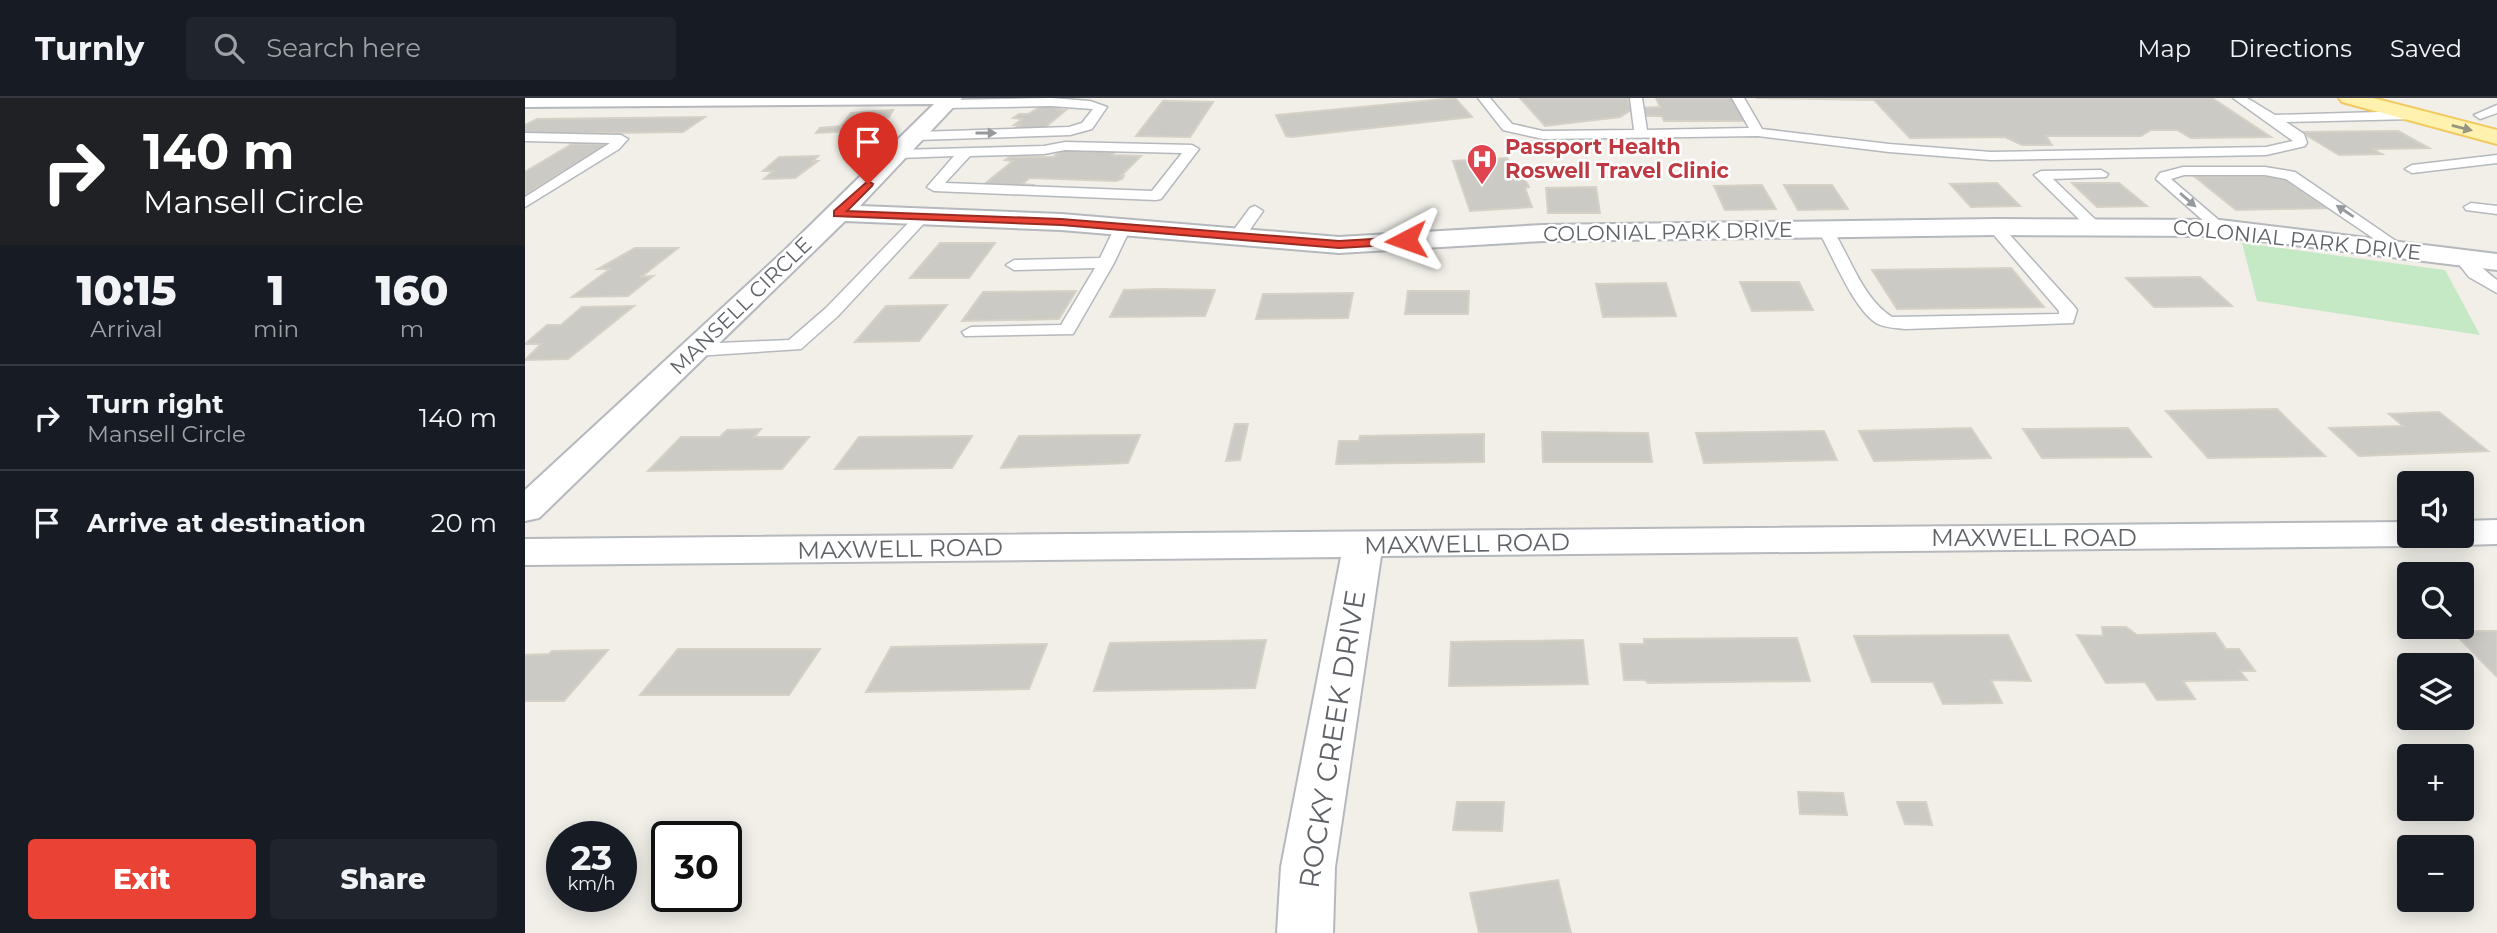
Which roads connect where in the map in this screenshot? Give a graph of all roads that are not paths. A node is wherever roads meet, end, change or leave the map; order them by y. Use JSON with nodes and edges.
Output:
{"nodes":[{"id":1,"x":531,"y":98,"type":"edge"},
{"id":2,"x":802,"y":98,"type":"edge"},
{"id":3,"x":1485,"y":98,"type":"edge"},
{"id":4,"x":1636,"y":98,"type":"edge"},
{"id":5,"x":1738,"y":98,"type":"edge"},
{"id":6,"x":2239,"y":98,"type":"edge"},
{"id":7,"x":2349,"y":98,"type":"edge"},
{"id":8,"x":950,"y":100,"type":"edge"},
{"id":9,"x":525,"y":101,"type":"edge"},
{"id":10,"x":2414,"y":107,"type":"edge"},
{"id":11,"x":2491,"y":114,"type":"edge"},
{"id":12,"x":2272,"y":119,"type":"junction"},
{"id":13,"x":1758,"y":132,"type":"junction"},
{"id":14,"x":1641,"y":134,"type":"junction"},
{"id":15,"x":525,"y":136,"type":"edge"},
{"id":16,"x":2497,"y":137,"type":"edge"},
{"id":17,"x":908,"y":145,"type":"junction"},
{"id":18,"x":966,"y":152,"type":"junction"},
{"id":19,"x":2497,"y":159,"type":"edge"},
{"id":20,"x":2412,"y":169,"type":"dead end"},
{"id":21,"x":2101,"y":174,"type":"dead end"},
{"id":22,"x":525,"y":202,"type":"edge"},
{"id":23,"x":2471,"y":207,"type":"dead end"},
{"id":24,"x":2497,"y":210,"type":"edge"},
{"id":25,"x":1255,"y":211,"type":"dead end"},
{"id":26,"x":838,"y":214,"type":"junction"},
{"id":27,"x":923,"y":216,"type":"junction"},
{"id":28,"x":1123,"y":227,"type":"junction"},
{"id":29,"x":1995,"y":227,"type":"junction"},
{"id":30,"x":2095,"y":227,"type":"junction"},
{"id":31,"x":2220,"y":228,"type":"junction"},
{"id":32,"x":1826,"y":230,"type":"junction"},
{"id":33,"x":1236,"y":238,"type":"junction"},
{"id":34,"x":2401,"y":250,"type":"junction"},
{"id":35,"x":2462,"y":258,"type":"junction"},
{"id":36,"x":2497,"y":262,"type":"edge"},
{"id":37,"x":1107,"y":264,"type":"junction"},
{"id":38,"x":1014,"y":265,"type":"dead end"},
{"id":39,"x":2497,"y":288,"type":"edge"},
{"id":40,"x":971,"y":332,"type":"dead end"},
{"id":41,"x":696,"y":350,"type":"junction"},
{"id":42,"x":525,"y":510,"type":"edge"},
{"id":43,"x":2474,"y":533,"type":"edge"},
{"id":44,"x":2497,"y":533,"type":"edge"},
{"id":45,"x":2397,"y":534,"type":"edge"},
{"id":46,"x":1363,"y":545,"type":"junction"},
{"id":47,"x":525,"y":552,"type":"edge"},
{"id":48,"x":1305,"y":933,"type":"edge"}],
"edges":[{"from":1,"to":9,"type":"lane"},
{"from":2,"to":8,"type":"street"},
{"from":2,"to":9,"type":"street"},
{"from":3,"to":14,"type":"lane"},
{"from":4,"to":14,"type":"lane"},
{"from":5,"to":13,"type":"lane"},
{"from":6,"to":12,"type":"lane"},
{"from":7,"to":10,"type":"main road"},
{"from":8,"to":17,"type":"street","name":"MANSELL CIRCLE"},
{"from":17,"to":8,"type":"lane","one_way":true},
{"from":10,"to":11,"type":"main road"},
{"from":10,"to":12,"type":"lane"},
{"from":10,"to":16,"type":"main road","one_way":true},
{"from":12,"to":13,"type":"lane"},
{"from":13,"to":14,"type":"lane"},
{"from":15,"to":22,"type":"lane"},
{"from":17,"to":18,"type":"lane"},
{"from":17,"to":26,"type":"street","name":"MANSELL CIRCLE"},
{"from":18,"to":18,"type":"lane"},
{"from":19,"to":20,"type":"lane"},
{"from":21,"to":30,"type":"lane"},
{"from":23,"to":24,"type":"lane"},
{"from":25,"to":33,"type":"lane"},
{"from":26,"to":27,"type":"street","name":"COLONIAL PARK DRIVE"},
{"from":26,"to":41,"type":"street","name":"MANSELL CIRCLE"},
{"from":27,"to":28,"type":"street","name":"COLONIAL PARK DRIVE"},
{"from":27,"to":41,"type":"lane"},
{"from":28,"to":33,"type":"street","name":"COLONIAL PARK DRIVE"},
{"from":28,"to":37,"type":"lane"},
{"from":29,"to":30,"type":"street","name":"COLONIAL PARK DRIVE"},
{"from":29,"to":32,"type":"street","name":"COLONIAL PARK DRIVE"},
{"from":29,"to":32,"type":"lane"},
{"from":30,"to":31,"type":"street","name":"COLONIAL PARK DRIVE"},
{"from":31,"to":34,"type":"street","name":"COLONIAL PARK DRIVE"},
{"from":34,"to":31,"type":"lane","one_way":true},
{"from":32,"to":33,"type":"street","name":"COLONIAL PARK DRIVE"},
{"from":34,"to":35,"type":"street","name":"COLONIAL PARK DRIVE"},
{"from":35,"to":36,"type":"street","name":"COLONIAL PARK DRIVE"},
{"from":35,"to":39,"type":"lane"},
{"from":37,"to":38,"type":"lane"},
{"from":37,"to":40,"type":"lane"},
{"from":41,"to":42,"type":"street","name":"MANSELL CIRCLE"},
{"from":43,"to":44,"type":"street"},
{"from":45,"to":46,"type":"street","name":"MAXWELL ROAD"},
{"from":46,"to":47,"type":"street","name":"MAXWELL ROAD"},
{"from":46,"to":48,"type":"street","name":"ROCKY CREEK DRIVE"}]}
